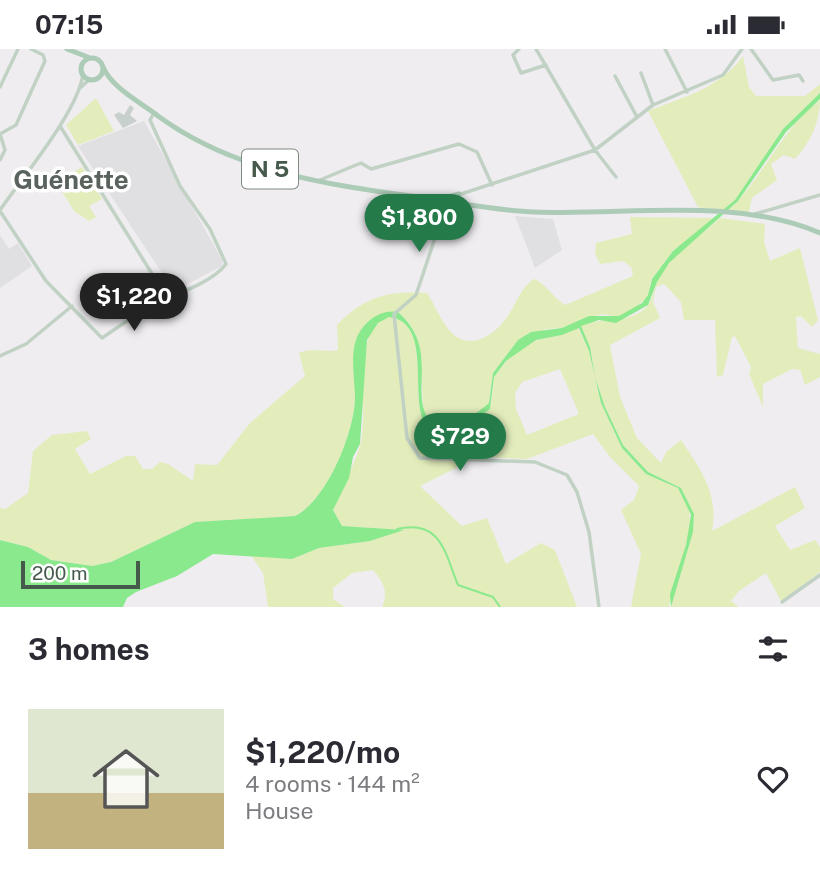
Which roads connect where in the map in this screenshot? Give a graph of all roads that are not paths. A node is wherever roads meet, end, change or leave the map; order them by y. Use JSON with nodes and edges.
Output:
{"nodes":[{"id":1,"x":18,"y":49,"type":"edge"},
{"id":2,"x":31,"y":49,"type":"edge"},
{"id":3,"x":67,"y":49,"type":"edge"},
{"id":4,"x":519,"y":49,"type":"edge"},
{"id":5,"x":536,"y":49,"type":"edge"},
{"id":6,"x":665,"y":49,"type":"edge"},
{"id":7,"x":742,"y":49,"type":"edge"},
{"id":8,"x":751,"y":49,"type":"edge"},
{"id":9,"x":90,"y":58,"type":"junction"},
{"id":10,"x":546,"y":65,"type":"junction"},
{"id":11,"x":103,"y":67,"type":"junction"},
{"id":12,"x":83,"y":69,"type":"junction"},
{"id":13,"x":641,"y":73,"type":"dead end"},
{"id":14,"x":615,"y":76,"type":"dead end"},
{"id":15,"x":94,"y":78,"type":"junction"},
{"id":16,"x":803,"y":82,"type":"dead end"},
{"id":17,"x":1,"y":83,"type":"edge"},
{"id":18,"x":114,"y":83,"type":"junction"},
{"id":19,"x":78,"y":91,"type":"junction"},
{"id":20,"x":687,"y":92,"type":"junction"},
{"id":21,"x":653,"y":106,"type":"junction"},
{"id":22,"x":154,"y":113,"type":"junction"},
{"id":23,"x":637,"y":117,"type":"junction"},
{"id":24,"x":60,"y":126,"type":"junction"},
{"id":25,"x":0,"y":134,"type":"edge"},
{"id":26,"x":595,"y":150,"type":"junction"},
{"id":27,"x":0,"y":160,"type":"edge"},
{"id":28,"x":616,"y":177,"type":"dead end"},
{"id":29,"x":314,"y":183,"type":"junction"},
{"id":30,"x":492,"y":185,"type":"junction"},
{"id":31,"x":462,"y":194,"type":"junction"},
{"id":32,"x":820,"y":195,"type":"edge"},
{"id":33,"x":437,"y":200,"type":"junction"},
{"id":34,"x":451,"y":202,"type":"junction"},
{"id":35,"x":466,"y":204,"type":"junction"},
{"id":36,"x":0,"y":210,"type":"edge"},
{"id":37,"x":750,"y":216,"type":"junction"},
{"id":38,"x":820,"y":233,"type":"edge"},
{"id":39,"x":157,"y":287,"type":"junction"},
{"id":40,"x":165,"y":296,"type":"junction"},
{"id":41,"x":152,"y":304,"type":"junction"},
{"id":42,"x":72,"y":306,"type":"junction"},
{"id":43,"x":0,"y":356,"type":"edge"},
{"id":44,"x":820,"y":575,"type":"edge"},
{"id":45,"x":782,"y":603,"type":"dead end"},
{"id":46,"x":599,"y":607,"type":"edge"}],
"edges":[{"from":1,"to":17,"type":"street"},
{"from":2,"to":25,"type":"street"},
{"from":3,"to":9,"type":"main road","number":"N 5"},
{"from":3,"to":12,"type":"main road","number":"N 5"},
{"from":4,"to":10,"type":"street"},
{"from":5,"to":10,"type":"street"},
{"from":6,"to":20,"type":"street"},
{"from":7,"to":20,"type":"street"},
{"from":8,"to":16,"type":"street"},
{"from":9,"to":11,"type":"main road","number":"N 5"},
{"from":9,"to":12,"type":"main road"},
{"from":10,"to":26,"type":"street"},
{"from":11,"to":15,"type":"main road"},
{"from":11,"to":18,"type":"main road","number":"N 5"},
{"from":12,"to":15,"type":"main road","number":"N 5"},
{"from":12,"to":19,"type":"street"},
{"from":13,"to":21,"type":"street"},
{"from":14,"to":23,"type":"street"},
{"from":15,"to":18,"type":"main road","number":"N 5"},
{"from":15,"to":19,"type":"street"},
{"from":18,"to":22,"type":"main road","number":"N 5"},
{"from":19,"to":24,"type":"street"},
{"from":20,"to":21,"type":"street"},
{"from":21,"to":23,"type":"street"},
{"from":22,"to":29,"type":"main road","number":"N 5"},
{"from":22,"to":40,"type":"street"},
{"from":23,"to":26,"type":"street"},
{"from":24,"to":36,"type":"street"},
{"from":24,"to":39,"type":"street"},
{"from":25,"to":27,"type":"street"},
{"from":26,"to":28,"type":"street"},
{"from":26,"to":30,"type":"street"},
{"from":29,"to":30,"type":"street"},
{"from":29,"to":33,"type":"main road","number":"N 5"},
{"from":30,"to":31,"type":"street"},
{"from":31,"to":33,"type":"main road"},
{"from":31,"to":34,"type":"street"},
{"from":31,"to":35,"type":"main road"},
{"from":32,"to":37,"type":"street"},
{"from":33,"to":34,"type":"main road","number":"N 5"},
{"from":34,"to":35,"type":"main road","number":"N 5"},
{"from":34,"to":46,"type":"street"},
{"from":35,"to":37,"type":"main road","number":"N 5"},
{"from":36,"to":42,"type":"street"},
{"from":37,"to":38,"type":"main road","number":"N 5"},
{"from":39,"to":40,"type":"street"},
{"from":39,"to":41,"type":"street"},
{"from":40,"to":41,"type":"street"},
{"from":41,"to":42,"type":"street"},
{"from":42,"to":43,"type":"street"},
{"from":44,"to":45,"type":"street"}]}
